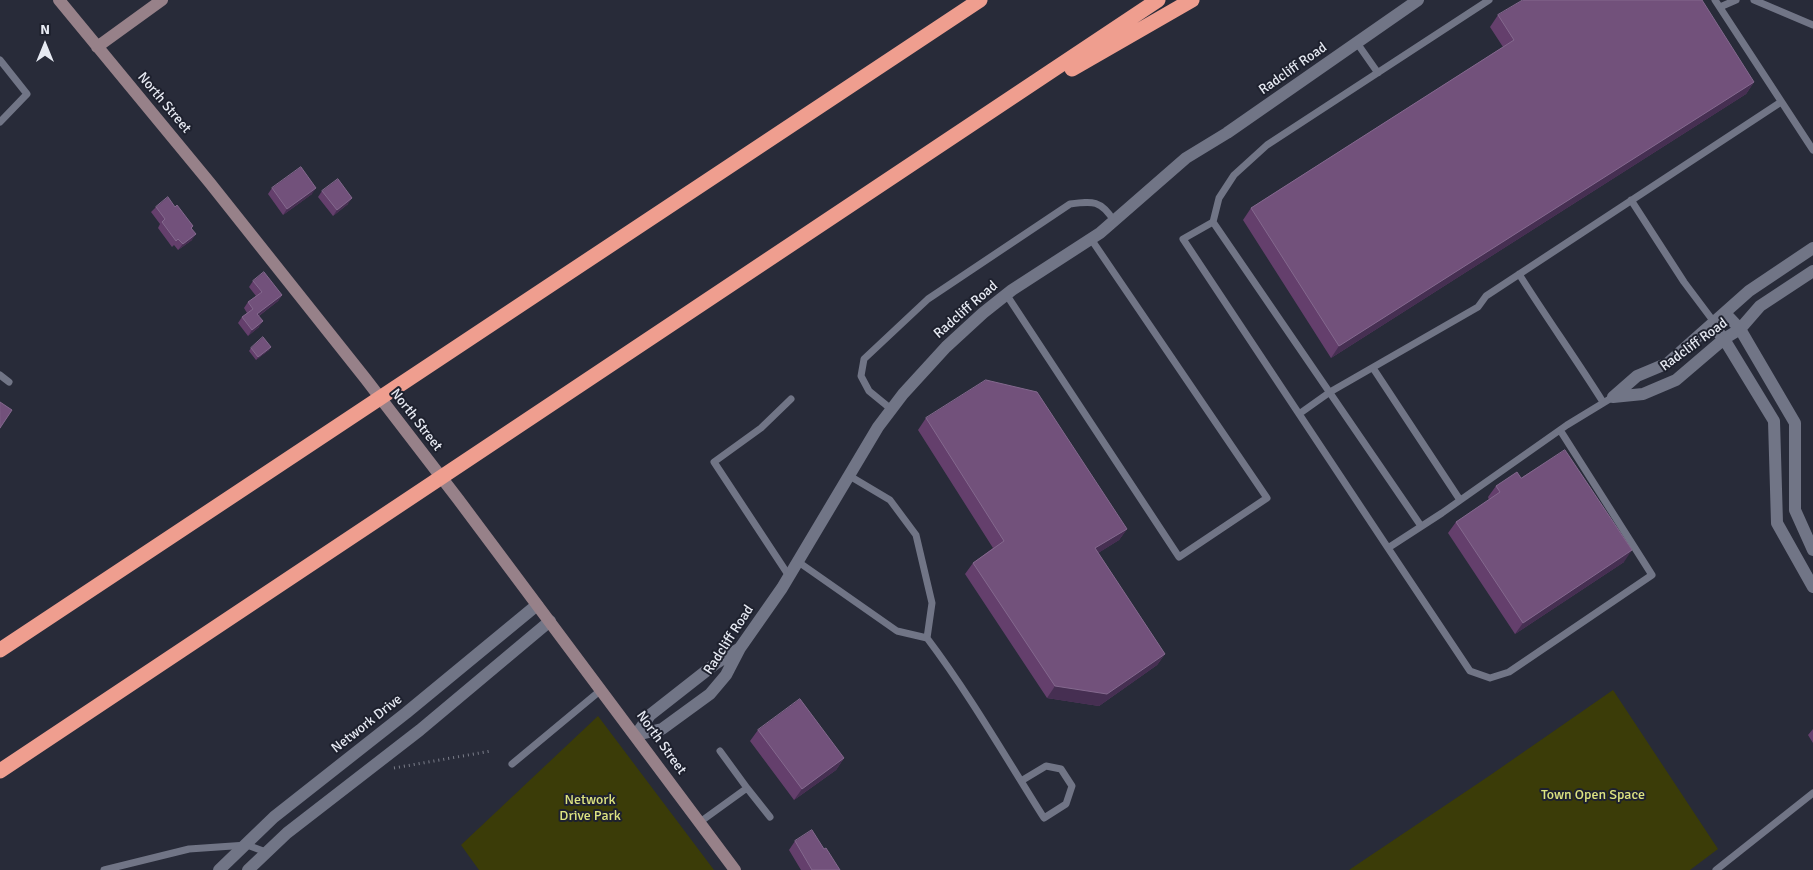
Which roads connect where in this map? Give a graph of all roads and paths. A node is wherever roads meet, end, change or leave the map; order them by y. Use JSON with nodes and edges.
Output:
{"nodes":[{"id":1,"x":59,"y":0,"type":"edge"},
{"id":2,"x":162,"y":0,"type":"edge"},
{"id":3,"x":980,"y":0,"type":"edge"},
{"id":4,"x":1158,"y":0,"type":"edge"},
{"id":5,"x":1192,"y":0,"type":"edge"},
{"id":6,"x":1418,"y":0,"type":"edge"},
{"id":7,"x":1489,"y":0,"type":"edge"},
{"id":8,"x":1715,"y":0,"type":"edge"},
{"id":9,"x":1736,"y":0,"type":"edge"},
{"id":10,"x":1754,"y":0,"type":"edge"},
{"id":11,"x":1720,"y":7,"type":"junction"},
{"id":12,"x":1813,"y":25,"type":"edge"},
{"id":13,"x":1357,"y":42,"type":"junction"},
{"id":14,"x":97,"y":47,"type":"junction"},
{"id":15,"x":0,"y":60,"type":"edge"},
{"id":16,"x":1378,"y":73,"type":"junction"},
{"id":17,"x":1781,"y":102,"type":"junction"},
{"id":18,"x":0,"y":122,"type":"edge"},
{"id":19,"x":958,"y":134,"type":"junction"},
{"id":20,"x":1813,"y":150,"type":"edge"},
{"id":21,"x":1631,"y":200,"type":"junction"},
{"id":22,"x":1114,"y":221,"type":"junction"},
{"id":23,"x":1214,"y":222,"type":"junction"},
{"id":24,"x":1091,"y":239,"type":"junction"},
{"id":25,"x":1813,"y":248,"type":"edge"},
{"id":26,"x":1813,"y":271,"type":"edge"},
{"id":27,"x":1519,"y":274,"type":"junction"},
{"id":28,"x":1006,"y":294,"type":"junction"},
{"id":29,"x":1725,"y":313,"type":"junction"},
{"id":30,"x":1713,"y":324,"type":"junction"},
{"id":31,"x":1740,"y":329,"type":"junction"},
{"id":32,"x":1724,"y":340,"type":"junction"},
{"id":33,"x":1373,"y":368,"type":"junction"},
{"id":34,"x":0,"y":376,"type":"edge"},
{"id":35,"x":9,"y":382,"type":"dead end"},
{"id":36,"x":1330,"y":392,"type":"junction"},
{"id":37,"x":791,"y":399,"type":"dead end"},
{"id":38,"x":1608,"y":400,"type":"junction"},
{"id":39,"x":891,"y":410,"type":"junction"},
{"id":40,"x":1299,"y":414,"type":"junction"},
{"id":41,"x":1560,"y":430,"type":"junction"},
{"id":42,"x":848,"y":475,"type":"junction"},
{"id":43,"x":1460,"y":500,"type":"junction"},
{"id":44,"x":1421,"y":526,"type":"junction"},
{"id":45,"x":1388,"y":548,"type":"junction"},
{"id":46,"x":1813,"y":550,"type":"edge"},
{"id":47,"x":797,"y":561,"type":"junction"},
{"id":48,"x":1809,"y":572,"type":"edge"},
{"id":49,"x":789,"y":576,"type":"junction"},
{"id":50,"x":1813,"y":587,"type":"edge"},
{"id":51,"x":537,"y":605,"type":"junction"},
{"id":52,"x":550,"y":622,"type":"junction"},
{"id":53,"x":927,"y":638,"type":"junction"},
{"id":54,"x":740,"y":648,"type":"junction"},
{"id":55,"x":0,"y":650,"type":"edge"},
{"id":56,"x":602,"y":689,"type":"junction"},
{"id":57,"x":636,"y":735,"type":"junction"},
{"id":58,"x":491,"y":751,"type":"dead end"},
{"id":59,"x":720,"y":751,"type":"dead end"},
{"id":60,"x":512,"y":764,"type":"dead end"},
{"id":61,"x":388,"y":769,"type":"dead end"},
{"id":62,"x":0,"y":771,"type":"edge"},
{"id":63,"x":1020,"y":781,"type":"junction"},
{"id":64,"x":747,"y":788,"type":"junction"},
{"id":65,"x":1813,"y":794,"type":"edge"},
{"id":66,"x":770,"y":817,"type":"dead end"},
{"id":67,"x":700,"y":822,"type":"junction"},
{"id":68,"x":246,"y":845,"type":"junction"},
{"id":69,"x":266,"y":852,"type":"junction"},
{"id":70,"x":104,"y":870,"type":"edge"},
{"id":71,"x":219,"y":870,"type":"edge"},
{"id":72,"x":248,"y":870,"type":"edge"},
{"id":73,"x":735,"y":870,"type":"edge"},
{"id":74,"x":1716,"y":870,"type":"edge"}],
"edges":[{"from":1,"to":14,"type":"main road","name":"North Street"},
{"from":2,"to":14,"type":"main road"},
{"from":3,"to":55,"type":"highway"},
{"from":4,"to":19,"type":"highway"},
{"from":5,"to":19,"type":"highway"},
{"from":6,"to":13,"type":"street","name":"Radcliff Road"},
{"from":7,"to":16,"type":"lane"},
{"from":8,"to":11,"type":"lane"},
{"from":9,"to":11,"type":"lane"},
{"from":10,"to":12,"type":"lane"},
{"from":11,"to":17,"type":"lane"},
{"from":13,"to":16,"type":"lane"},
{"from":13,"to":22,"type":"street","name":"Radcliff Road"},
{"from":14,"to":51,"type":"main road","name":"North Street"},
{"from":15,"to":18,"type":"lane"},
{"from":16,"to":23,"type":"lane"},
{"from":17,"to":20,"type":"lane"},
{"from":17,"to":21,"type":"lane"},
{"from":19,"to":62,"type":"highway"},
{"from":21,"to":27,"type":"lane"},
{"from":21,"to":30,"type":"lane"},
{"from":22,"to":24,"type":"street","name":"Radcliff Road"},
{"from":22,"to":39,"type":"lane"},
{"from":23,"to":36,"type":"lane"},
{"from":23,"to":40,"type":"lane"},
{"from":24,"to":28,"type":"street","name":"Radcliff Road"},
{"from":24,"to":28,"type":"lane"},
{"from":25,"to":29,"type":"street","name":"Radcliff Road"},
{"from":26,"to":31,"type":"street","name":"Radcliff Road"},
{"from":27,"to":33,"type":"lane"},
{"from":27,"to":38,"type":"lane"},
{"from":28,"to":39,"type":"street","name":"Radcliff Road"},
{"from":29,"to":30,"type":"street","name":"Radcliff Road"},
{"from":29,"to":31,"type":"street"},
{"from":30,"to":32,"type":"street"},
{"from":30,"to":38,"type":"street","name":"Radcliff Road"},
{"from":31,"to":32,"type":"street","name":"Radcliff Road"},
{"from":31,"to":46,"type":"street"},
{"from":32,"to":38,"type":"street","name":"Radcliff Road"},
{"from":32,"to":48,"type":"street"},
{"from":33,"to":36,"type":"lane"},
{"from":33,"to":43,"type":"lane"},
{"from":34,"to":35,"type":"lane"},
{"from":36,"to":40,"type":"lane"},
{"from":36,"to":44,"type":"lane"},
{"from":37,"to":49,"type":"lane"},
{"from":38,"to":41,"type":"lane"},
{"from":39,"to":42,"type":"street","name":"Radcliff Road"},
{"from":40,"to":45,"type":"lane"},
{"from":41,"to":43,"type":"lane"},
{"from":41,"to":45,"type":"lane"},
{"from":42,"to":47,"type":"street","name":"Radcliff Road"},
{"from":42,"to":53,"type":"lane"},
{"from":43,"to":44,"type":"lane"},
{"from":44,"to":45,"type":"lane"},
{"from":47,"to":49,"type":"street","name":"Radcliff Road"},
{"from":47,"to":53,"type":"lane"},
{"from":48,"to":50,"type":"street"},
{"from":49,"to":54,"type":"street","name":"Radcliff Road"},
{"from":51,"to":52,"type":"main road","name":"North Street"},
{"from":51,"to":68,"type":"street","name":"Network Drive"},
{"from":52,"to":56,"type":"main road","name":"North Street"},
{"from":52,"to":69,"type":"street"},
{"from":53,"to":63,"type":"lane"},
{"from":54,"to":57,"type":"street"},
{"from":54,"to":57,"type":"street","name":"Radcliff Road"},
{"from":56,"to":57,"type":"main road","name":"North Street"},
{"from":56,"to":60,"type":"lane"},
{"from":57,"to":67,"type":"main road","name":"North Street"},
{"from":58,"to":61,"type":"path"},
{"from":59,"to":64,"type":"lane"},
{"from":63,"to":63,"type":"lane"},
{"from":64,"to":66,"type":"lane"},
{"from":64,"to":67,"type":"lane"},
{"from":65,"to":74,"type":"lane"},
{"from":67,"to":73,"type":"main road","name":"North Street"},
{"from":68,"to":69,"type":"lane"},
{"from":68,"to":70,"type":"lane"},
{"from":68,"to":71,"type":"street","name":"Network Drive"},
{"from":69,"to":72,"type":"street"}]}
